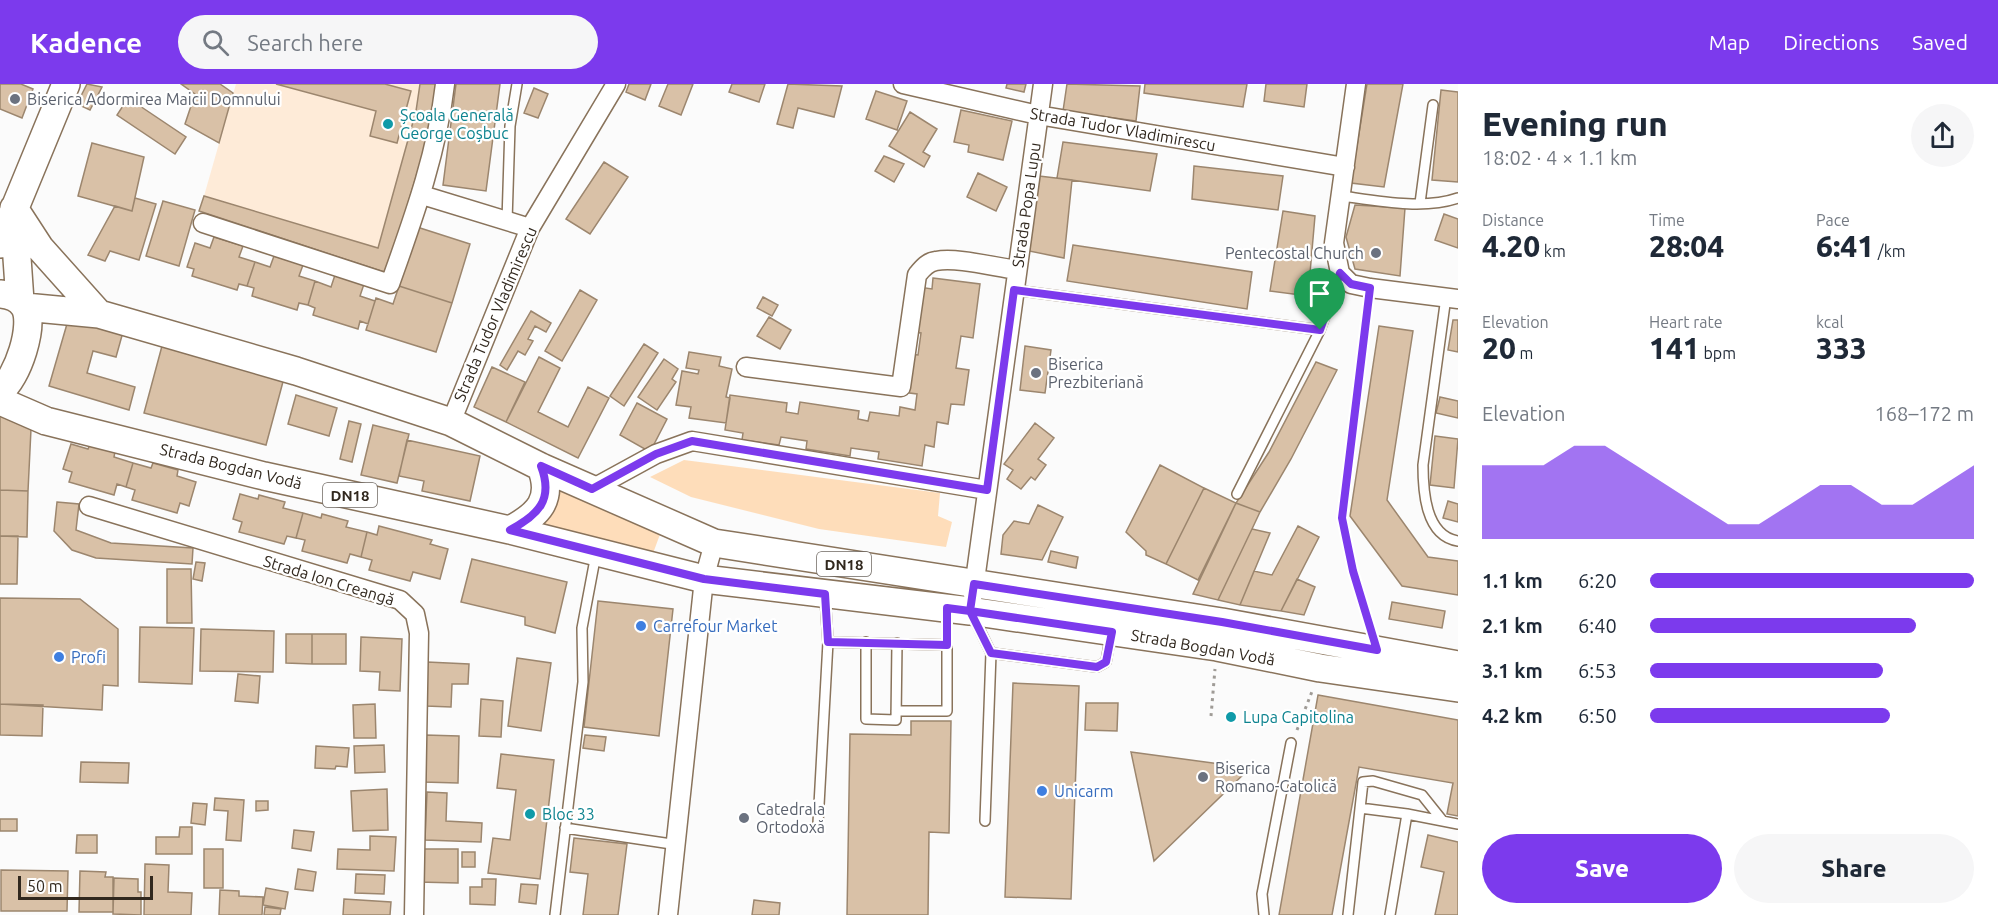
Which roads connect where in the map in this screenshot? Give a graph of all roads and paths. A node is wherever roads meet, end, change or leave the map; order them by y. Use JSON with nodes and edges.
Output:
{"nodes":[{"id":1,"x":66,"y":84,"type":"edge"},
{"id":2,"x":445,"y":84,"type":"edge"},
{"id":3,"x":517,"y":84,"type":"edge"},
{"id":4,"x":616,"y":84,"type":"edge"},
{"id":5,"x":903,"y":84,"type":"edge"},
{"id":6,"x":1043,"y":84,"type":"edge"},
{"id":7,"x":1356,"y":84,"type":"edge"},
{"id":8,"x":1433,"y":105,"type":"dead end"},
{"id":9,"x":1038,"y":115,"type":"junction"},
{"id":10,"x":1345,"y":167,"type":"junction"},
{"id":11,"x":422,"y":195,"type":"junction"},
{"id":12,"x":1342,"y":196,"type":"junction"},
{"id":13,"x":1458,"y":198,"type":"edge"},
{"id":14,"x":1420,"y":203,"type":"junction"},
{"id":15,"x":14,"y":208,"type":"junction"},
{"id":16,"x":507,"y":221,"type":"junction"},
{"id":17,"x":203,"y":223,"type":"dead end"},
{"id":18,"x":530,"y":228,"type":"junction"},
{"id":19,"x":0,"y":244,"type":"edge"},
{"id":20,"x":1017,"y":270,"type":"junction"},
{"id":21,"x":1340,"y":273,"type":"junction"},
{"id":22,"x":1370,"y":288,"type":"junction"},
{"id":23,"x":1014,"y":290,"type":"junction"},
{"id":24,"x":1452,"y":298,"type":"edge"},
{"id":25,"x":15,"y":300,"type":"edge"},
{"id":26,"x":99,"y":314,"type":"junction"},
{"id":27,"x":1320,"y":330,"type":"junction"},
{"id":28,"x":746,"y":367,"type":"dead end"},
{"id":29,"x":0,"y":391,"type":"edge"},
{"id":30,"x":0,"y":401,"type":"edge"},
{"id":31,"x":451,"y":422,"type":"junction"},
{"id":32,"x":541,"y":466,"type":"junction"},
{"id":33,"x":592,"y":489,"type":"junction"},
{"id":34,"x":987,"y":490,"type":"junction"},
{"id":35,"x":1238,"y":494,"type":"dead end"},
{"id":36,"x":89,"y":506,"type":"dead end"},
{"id":37,"x":510,"y":530,"type":"junction"},
{"id":38,"x":1458,"y":541,"type":"edge"},
{"id":39,"x":714,"y":543,"type":"junction"},
{"id":40,"x":596,"y":554,"type":"junction"},
{"id":41,"x":704,"y":579,"type":"junction"},
{"id":42,"x":974,"y":584,"type":"junction"},
{"id":43,"x":825,"y":594,"type":"junction"},
{"id":44,"x":959,"y":610,"type":"junction"},
{"id":45,"x":1112,"y":632,"type":"junction"},
{"id":46,"x":828,"y":642,"type":"junction"},
{"id":47,"x":866,"y":642,"type":"junction"},
{"id":48,"x":897,"y":643,"type":"junction"},
{"id":49,"x":947,"y":645,"type":"junction"},
{"id":50,"x":1218,"y":647,"type":"junction"},
{"id":51,"x":1377,"y":650,"type":"junction"},
{"id":52,"x":991,"y":653,"type":"junction"},
{"id":53,"x":1458,"y":665,"type":"edge"},
{"id":54,"x":1320,"y":668,"type":"junction"},
{"id":55,"x":1458,"y":688,"type":"edge"},
{"id":56,"x":896,"y":711,"type":"junction"},
{"id":57,"x":1211,"y":716,"type":"dead end"},
{"id":58,"x":1291,"y":743,"type":"joint"},
{"id":59,"x":1360,"y":808,"type":"junction"},
{"id":60,"x":1407,"y":814,"type":"junction"},
{"id":61,"x":1442,"y":820,"type":"junction"},
{"id":62,"x":985,"y":821,"type":"dead end"},
{"id":63,"x":818,"y":823,"type":"dead end"},
{"id":64,"x":1458,"y":824,"type":"edge"},
{"id":65,"x":565,"y":828,"type":"junction"},
{"id":66,"x":678,"y":845,"type":"junction"},
{"id":67,"x":414,"y":915,"type":"edge"},
{"id":68,"x":555,"y":915,"type":"edge"},
{"id":69,"x":668,"y":915,"type":"edge"},
{"id":70,"x":1264,"y":915,"type":"edge"},
{"id":71,"x":1348,"y":915,"type":"edge"},
{"id":72,"x":1389,"y":915,"type":"edge"}],
"edges":[{"from":1,"to":15,"type":"main road"},
{"from":2,"to":11,"type":"street"},
{"from":3,"to":16,"type":"lane"},
{"from":4,"to":18,"type":"street","name":"Strada Tudor Vladimirescu"},
{"from":5,"to":9,"type":"street","name":"Strada Tudor Vladimirescu"},
{"from":6,"to":9,"type":"street","name":"Strada Popa Lupu"},
{"from":7,"to":10,"type":"street"},
{"from":8,"to":14,"type":"lane"},
{"from":9,"to":10,"type":"street","name":"Strada Tudor Vladimirescu"},
{"from":9,"to":20,"type":"street","name":"Strada Popa Lupu"},
{"from":10,"to":12,"type":"street"},
{"from":11,"to":16,"type":"street"},
{"from":11,"to":17,"type":"street"},
{"from":12,"to":14,"type":"lane"},
{"from":12,"to":21,"type":"street"},
{"from":13,"to":14,"type":"lane"},
{"from":15,"to":19,"type":"main road"},
{"from":15,"to":25,"type":"main road"},
{"from":15,"to":26,"type":"main road"},
{"from":16,"to":18,"type":"street"},
{"from":18,"to":31,"type":"street","name":"Strada Tudor Vladimirescu"},
{"from":20,"to":23,"type":"street","name":"Strada Popa Lupu"},
{"from":20,"to":28,"type":"street"},
{"from":21,"to":22,"type":"street"},
{"from":21,"to":27,"type":"lane"},
{"from":22,"to":24,"type":"street"},
{"from":22,"to":51,"type":"path"},
{"from":23,"to":27,"type":"lane"},
{"from":23,"to":34,"type":"street","name":"Strada Popa Lupu"},
{"from":24,"to":38,"type":"lane"},
{"from":25,"to":26,"type":"main road","number":"DN18"},
{"from":25,"to":29,"type":"main road"},
{"from":26,"to":31,"type":"main road","number":"DN18"},
{"from":27,"to":35,"type":"lane"},
{"from":30,"to":37,"type":"main road","name":"Strada Bogdan Vodă","number":"DN18"},
{"from":31,"to":32,"type":"main road","name":"Strada Bogdan Vodă","number":"DN18"},
{"from":32,"to":33,"type":"main road","name":"Strada Bogdan Vodă","number":"DN18"},
{"from":32,"to":37,"type":"main road"},
{"from":33,"to":34,"type":"street"},
{"from":33,"to":39,"type":"main road","name":"Strada Bogdan Vodă","number":"DN18"},
{"from":34,"to":42,"type":"street","name":"Strada Popa Lupu"},
{"from":36,"to":67,"type":"street","name":"Strada Ion Creangă"},
{"from":37,"to":40,"type":"main road","name":"Strada Bogdan Vodă","number":"DN18"},
{"from":39,"to":41,"type":"street"},
{"from":39,"to":42,"type":"main road","name":"Strada Bogdan Vodă","number":"DN18"},
{"from":40,"to":41,"type":"main road","name":"Strada Bogdan Vodă","number":"DN18"},
{"from":40,"to":65,"type":"lane"},
{"from":41,"to":43,"type":"main road","name":"Strada Bogdan Vodă","number":"DN18"},
{"from":41,"to":66,"type":"street"},
{"from":42,"to":44,"type":"street","name":"Strada Popa Lupu"},
{"from":42,"to":51,"type":"main road","name":"Strada Bogdan Vodă","number":"DN18"},
{"from":43,"to":44,"type":"main road","name":"Strada Bogdan Vodă","number":"DN18"},
{"from":43,"to":46,"type":"lane"},
{"from":44,"to":45,"type":"main road","name":"Strada Bogdan Vodă","number":"DN18"},
{"from":44,"to":49,"type":"lane"},
{"from":44,"to":52,"type":"lane"},
{"from":45,"to":50,"type":"main road","name":"Strada Bogdan Vodă","number":"DN18"},
{"from":45,"to":52,"type":"lane"},
{"from":46,"to":47,"type":"lane"},
{"from":46,"to":63,"type":"lane"},
{"from":47,"to":48,"type":"lane"},
{"from":47,"to":56,"type":"lane"},
{"from":48,"to":49,"type":"lane"},
{"from":48,"to":56,"type":"lane"},
{"from":49,"to":56,"type":"lane"},
{"from":50,"to":54,"type":"main road","name":"Strada Bogdan Vodă","number":"DN18"},
{"from":50,"to":57,"type":"path"},
{"from":51,"to":53,"type":"main road","name":"Strada Bogdan Vodă","number":"DN18"},
{"from":52,"to":62,"type":"lane"},
{"from":54,"to":55,"type":"main road","name":"Strada Bogdan Vodă","number":"DN18"},
{"from":54,"to":58,"type":"path"},
{"from":58,"to":70,"type":"lane"},
{"from":59,"to":60,"type":"lane"},
{"from":59,"to":61,"type":"lane"},
{"from":59,"to":71,"type":"lane"},
{"from":60,"to":61,"type":"lane"},
{"from":60,"to":72,"type":"lane"},
{"from":61,"to":64,"type":"lane"},
{"from":65,"to":66,"type":"lane"},
{"from":65,"to":68,"type":"lane"},
{"from":66,"to":69,"type":"street"}]}
